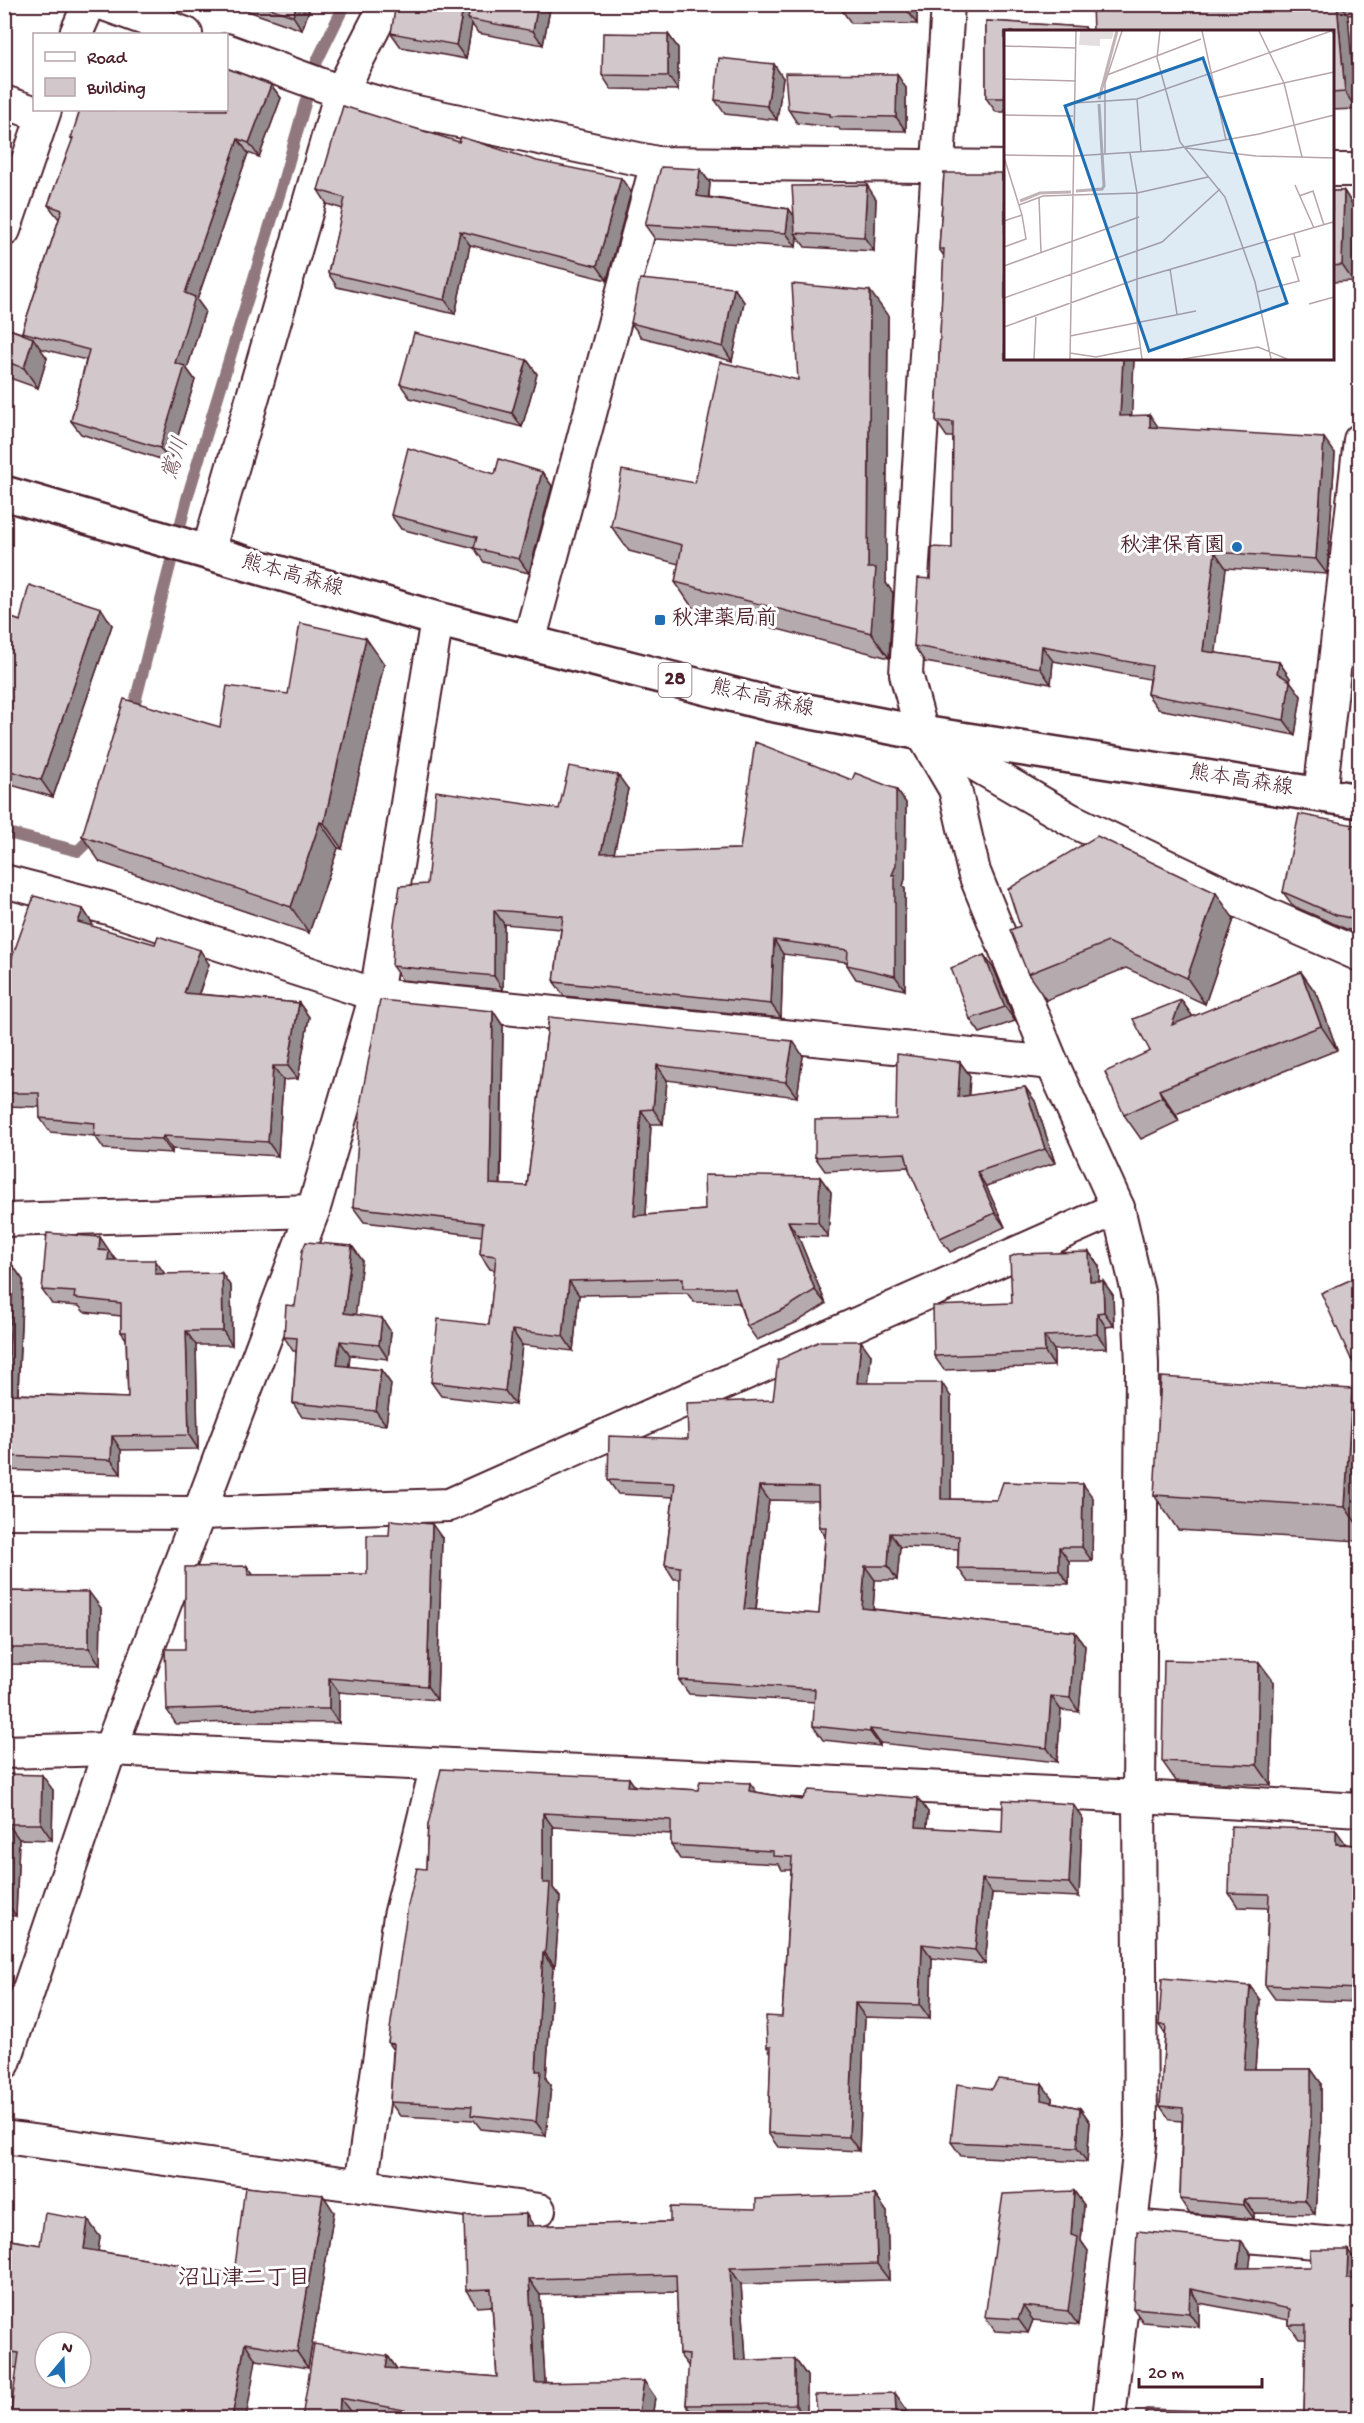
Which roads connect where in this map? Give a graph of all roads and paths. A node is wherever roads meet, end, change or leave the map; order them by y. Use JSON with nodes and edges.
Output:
{"nodes":[{"id":1,"x":89,"y":4,"type":"edge"},
{"id":2,"x":104,"y":4,"type":"edge"},
{"id":3,"x":386,"y":4,"type":"edge"},
{"id":4,"x":948,"y":4,"type":"edge"},
{"id":5,"x":76,"y":33,"type":"edge"},
{"id":6,"x":183,"y":33,"type":"edge"},
{"id":7,"x":228,"y":51,"type":"edge"},
{"id":8,"x":341,"y":92,"type":"junction"},
{"id":9,"x":4,"y":102,"type":"edge"},
{"id":10,"x":33,"y":109,"type":"edge"},
{"id":11,"x":43,"y":112,"type":"edge"},
{"id":12,"x":657,"y":164,"type":"junction"},
{"id":13,"x":936,"y":166,"type":"junction"},
{"id":14,"x":1004,"y":167,"type":"edge"},
{"id":15,"x":1334,"y":170,"type":"edge"},
{"id":16,"x":1359,"y":170,"type":"edge"},
{"id":17,"x":4,"y":230,"type":"edge"},
{"id":18,"x":1359,"y":440,"type":"edge"},
{"id":19,"x":4,"y":493,"type":"edge"},
{"id":20,"x":208,"y":552,"type":"junction"},
{"id":21,"x":437,"y":619,"type":"junction"},
{"id":22,"x":529,"y":642,"type":"junction"},
{"id":23,"x":922,"y":733,"type":"junction"},
{"id":24,"x":1320,"y":795,"type":"junction"},
{"id":25,"x":1359,"y":801,"type":"edge"},
{"id":26,"x":4,"y":881,"type":"edge"},
{"id":27,"x":1359,"y":955,"type":"edge"},
{"id":28,"x":376,"y":995,"type":"junction"},
{"id":29,"x":1052,"y":1063,"type":"junction"},
{"id":30,"x":1118,"y":1208,"type":"junction"},
{"id":31,"x":313,"y":1211,"type":"junction"},
{"id":32,"x":4,"y":1220,"type":"edge"},
{"id":33,"x":4,"y":1512,"type":"edge"},
{"id":34,"x":200,"y":1513,"type":"junction"},
{"id":35,"x":110,"y":1749,"type":"junction"},
{"id":36,"x":4,"y":1752,"type":"edge"},
{"id":37,"x":437,"y":1765,"type":"junction"},
{"id":38,"x":1139,"y":1797,"type":"junction"},
{"id":39,"x":1359,"y":1810,"type":"edge"},
{"id":40,"x":4,"y":2063,"type":"edge"},
{"id":41,"x":4,"y":2137,"type":"edge"},
{"id":42,"x":362,"y":2186,"type":"junction"},
{"id":43,"x":539,"y":2210,"type":"dead end"},
{"id":44,"x":1131,"y":2226,"type":"junction"},
{"id":45,"x":1359,"y":2246,"type":"edge"},
{"id":46,"x":1109,"y":2418,"type":"edge"}],
"edges":[{"from":1,"to":5,"type":"street"},
{"from":2,"to":6,"type":"street"},
{"from":3,"to":8,"type":"street"},
{"from":4,"to":13,"type":"street"},
{"from":7,"to":8,"type":"street"},
{"from":8,"to":12,"type":"street"},
{"from":8,"to":20,"type":"street"},
{"from":9,"to":10,"type":"street"},
{"from":11,"to":17,"type":"street"},
{"from":12,"to":13,"type":"street"},
{"from":12,"to":22,"type":"street"},
{"from":13,"to":14,"type":"street"},
{"from":13,"to":23,"type":"street"},
{"from":15,"to":16,"type":"street"},
{"from":18,"to":24,"type":"street"},
{"from":19,"to":20,"type":"main road","name":"熊本高森線","number":"28"},
{"from":20,"to":21,"type":"main road","name":"熊本高森線","number":"28"},
{"from":21,"to":22,"type":"main road","name":"熊本高森線","number":"28"},
{"from":21,"to":28,"type":"street"},
{"from":22,"to":23,"type":"main road","name":"熊本高森線","number":"28"},
{"from":23,"to":24,"type":"main road","name":"熊本高森線","number":"28"},
{"from":23,"to":27,"type":"street"},
{"from":23,"to":29,"type":"street"},
{"from":24,"to":25,"type":"main road","name":"熊本高森線","number":"28"},
{"from":26,"to":28,"type":"street"},
{"from":28,"to":29,"type":"street"},
{"from":28,"to":31,"type":"street"},
{"from":29,"to":30,"type":"street"},
{"from":30,"to":34,"type":"street"},
{"from":30,"to":38,"type":"street"},
{"from":31,"to":32,"type":"street"},
{"from":31,"to":34,"type":"street"},
{"from":33,"to":34,"type":"street"},
{"from":34,"to":35,"type":"street"},
{"from":35,"to":36,"type":"street"},
{"from":35,"to":37,"type":"street"},
{"from":35,"to":40,"type":"street"},
{"from":37,"to":38,"type":"street"},
{"from":37,"to":42,"type":"street"},
{"from":38,"to":39,"type":"street"},
{"from":38,"to":44,"type":"street"},
{"from":41,"to":42,"type":"street"},
{"from":42,"to":43,"type":"street"},
{"from":44,"to":45,"type":"street"},
{"from":44,"to":46,"type":"street"}]}
